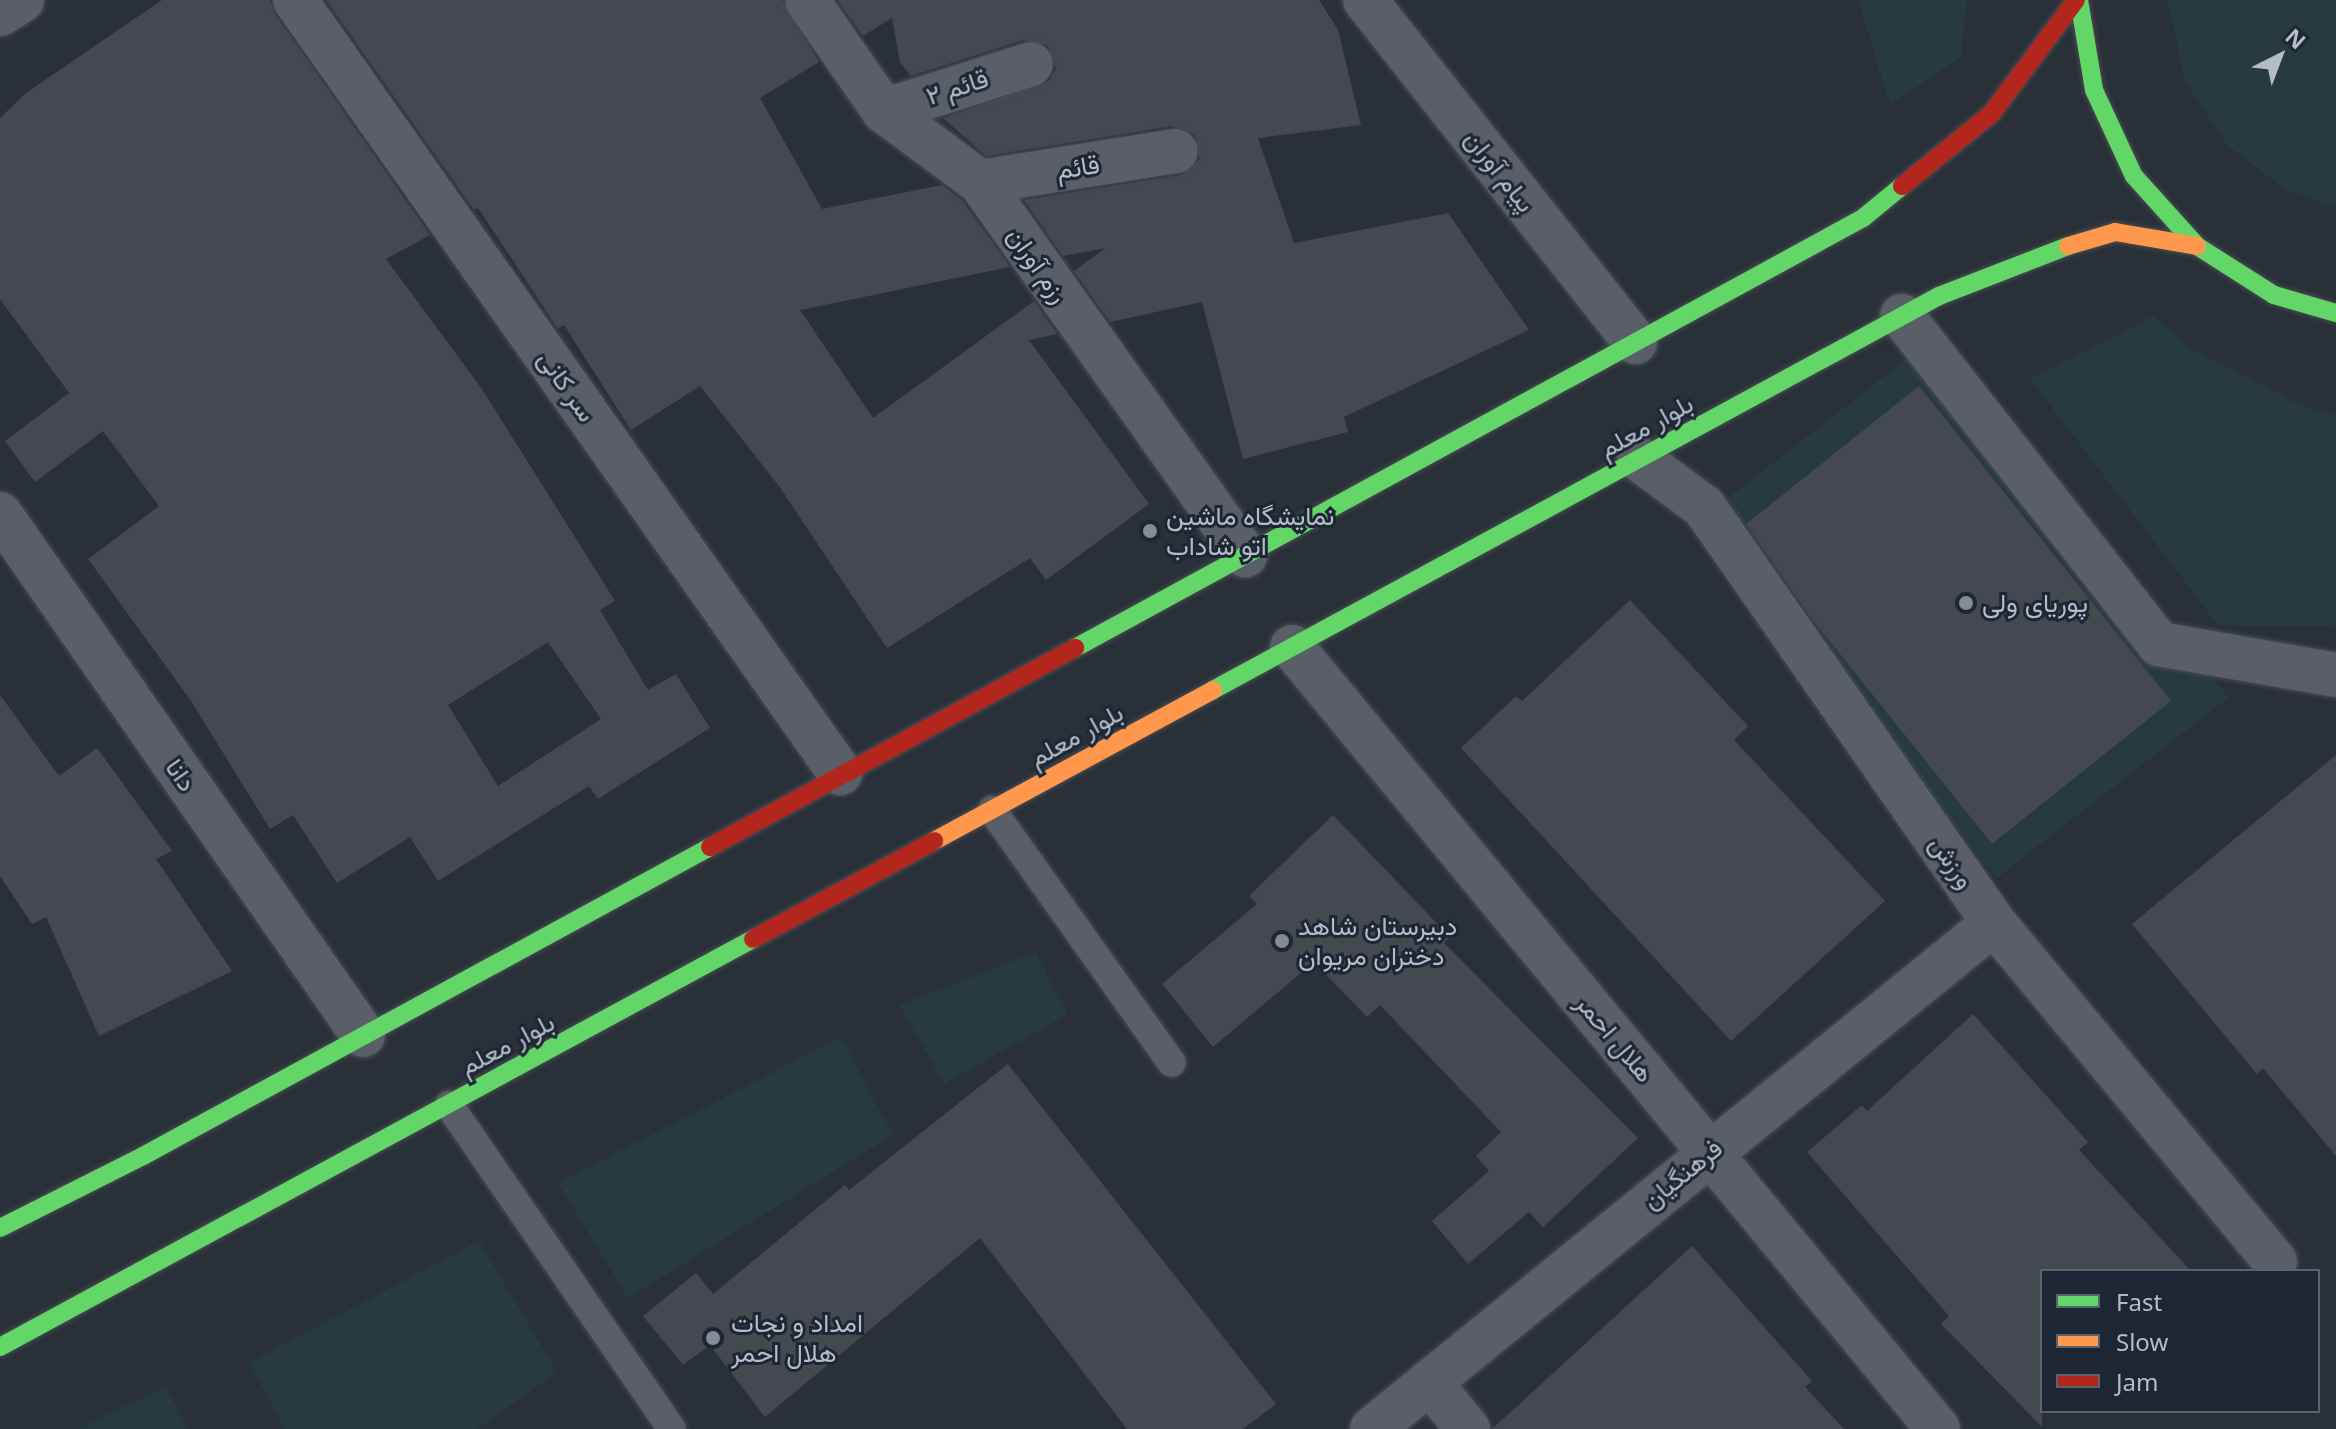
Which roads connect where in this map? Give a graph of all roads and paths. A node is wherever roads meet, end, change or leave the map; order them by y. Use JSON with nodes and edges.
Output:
{"nodes":[{"id":1,"x":22,"y":0,"type":"edge"},
{"id":2,"x":295,"y":0,"type":"edge"},
{"id":3,"x":807,"y":0,"type":"edge"},
{"id":4,"x":1365,"y":0,"type":"edge"},
{"id":5,"x":2077,"y":0,"type":"edge"},
{"id":6,"x":0,"y":14,"type":"edge"},
{"id":7,"x":1031,"y":64,"type":"dead end"},
{"id":8,"x":884,"y":111,"type":"junction"},
{"id":9,"x":1176,"y":151,"type":"dead end"},
{"id":10,"x":980,"y":182,"type":"junction"},
{"id":11,"x":2197,"y":246,"type":"junction"},
{"id":12,"x":2336,"y":313,"type":"edge"},
{"id":13,"x":1902,"y":316,"type":"junction"},
{"id":14,"x":1635,"y":342,"type":"junction"},
{"id":15,"x":1639,"y":459,"type":"junction"},
{"id":16,"x":0,"y":514,"type":"edge"},
{"id":17,"x":1245,"y":555,"type":"junction"},
{"id":18,"x":1292,"y":647,"type":"junction"},
{"id":19,"x":2336,"y":675,"type":"edge"},
{"id":20,"x":840,"y":773,"type":"junction"},
{"id":21,"x":992,"y":810,"type":"junction"},
{"id":22,"x":1994,"y":923,"type":"junction"},
{"id":23,"x":363,"y":1035,"type":"junction"},
{"id":24,"x":1172,"y":1063,"type":"dead end"},
{"id":25,"x":449,"y":1105,"type":"junction"},
{"id":26,"x":1709,"y":1152,"type":"junction"},
{"id":27,"x":0,"y":1228,"type":"edge"},
{"id":28,"x":2275,"y":1261,"type":"dead end"},
{"id":29,"x":0,"y":1347,"type":"edge"},
{"id":30,"x":1429,"y":1382,"type":"junction"},
{"id":31,"x":672,"y":1429,"type":"edge"},
{"id":32,"x":1372,"y":1429,"type":"edge"},
{"id":33,"x":1468,"y":1429,"type":"edge"},
{"id":34,"x":1938,"y":1429,"type":"edge"}],
"edges":[{"from":1,"to":6,"type":"street"},
{"from":2,"to":20,"type":"street","name":"سر کانی"},
{"from":3,"to":8,"type":"street","name":"رزم آوران"},
{"from":4,"to":14,"type":"street","name":"پیام آوران"},
{"from":5,"to":11,"type":"main road"},
{"from":5,"to":14,"type":"main road"},
{"from":7,"to":8,"type":"street","name":"قائم ۲"},
{"from":8,"to":10,"type":"street","name":"رزم آوران"},
{"from":9,"to":10,"type":"street","name":"قائم"},
{"from":10,"to":17,"type":"street","name":"رزم آوران"},
{"from":11,"to":12,"type":"main road"},
{"from":11,"to":13,"type":"main road","name":"بلوار معلم"},
{"from":13,"to":15,"type":"main road","name":"بلوار معلم"},
{"from":13,"to":19,"type":"street"},
{"from":14,"to":17,"type":"main road"},
{"from":15,"to":18,"type":"main road","name":"بلوار معلم"},
{"from":15,"to":22,"type":"street","name":"ورزش"},
{"from":16,"to":23,"type":"street","name":"دانا"},
{"from":17,"to":20,"type":"main road"},
{"from":18,"to":21,"type":"main road","name":"بلوار معلم"},
{"from":18,"to":26,"type":"street","name":"هلال احمر"},
{"from":20,"to":23,"type":"main road"},
{"from":21,"to":24,"type":"lane"},
{"from":21,"to":25,"type":"main road","name":"بلوار معلم"},
{"from":22,"to":26,"type":"street","name":"فرهنگیان"},
{"from":22,"to":28,"type":"street","name":"ورزش"},
{"from":23,"to":27,"type":"main road"},
{"from":25,"to":29,"type":"main road","name":"بلوار معلم"},
{"from":25,"to":31,"type":"lane"},
{"from":26,"to":30,"type":"street","name":"فرهنگیان"},
{"from":26,"to":34,"type":"street","name":"هلال احمر"},
{"from":30,"to":32,"type":"street","name":"فرهنگیان"},
{"from":30,"to":33,"type":"street"}]}
